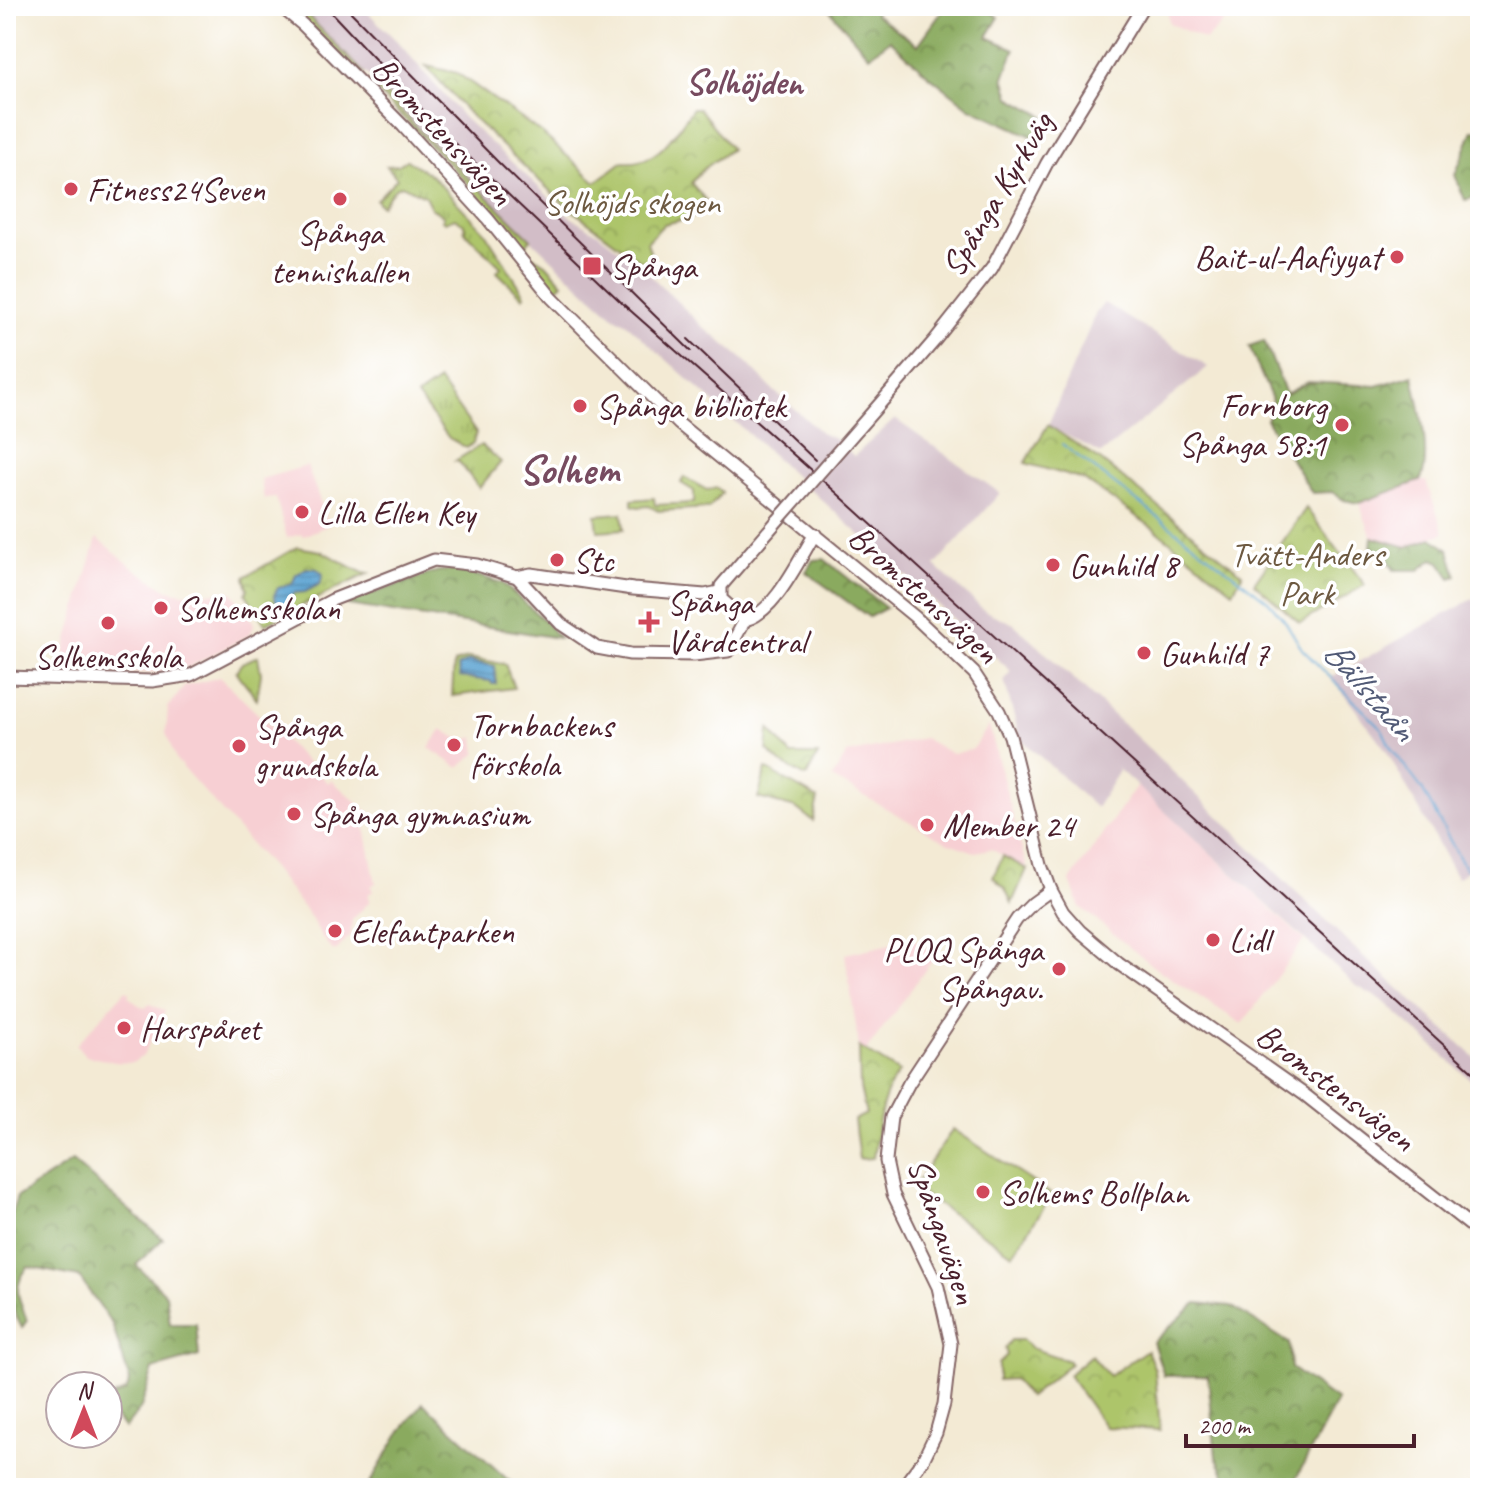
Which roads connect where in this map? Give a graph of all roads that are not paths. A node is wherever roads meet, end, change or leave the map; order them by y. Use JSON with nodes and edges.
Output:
{"nodes":[{"id":1,"x":280,"y":6,"type":"edge"},
{"id":2,"x":1143,"y":6,"type":"edge"},
{"id":3,"x":815,"y":534,"type":"junction"},
{"id":4,"x":517,"y":577,"type":"junction"},
{"id":5,"x":719,"y":592,"type":"junction"},
{"id":6,"x":745,"y":620,"type":"junction"},
{"id":7,"x":6,"y":677,"type":"edge"},
{"id":8,"x":1051,"y":890,"type":"junction"},
{"id":9,"x":1480,"y":1233,"type":"edge"},
{"id":10,"x":902,"y":1488,"type":"edge"}],
"edges":[{"from":1,"to":3,"type":"street","name":"Bromstensvägen"},
{"from":2,"to":5,"type":"street","name":"Spånga Kyrkväg","bridge":true},
{"from":3,"to":6,"type":"street"},
{"from":3,"to":8,"type":"street","name":"Bromstensvägen"},
{"from":4,"to":5,"type":"street"},
{"from":4,"to":6,"type":"street"},
{"from":4,"to":7,"type":"street"},
{"from":5,"to":6,"type":"street"},
{"from":8,"to":9,"type":"street","name":"Bromstensvägen"},
{"from":8,"to":10,"type":"street","name":"Spångavägen"}]}
